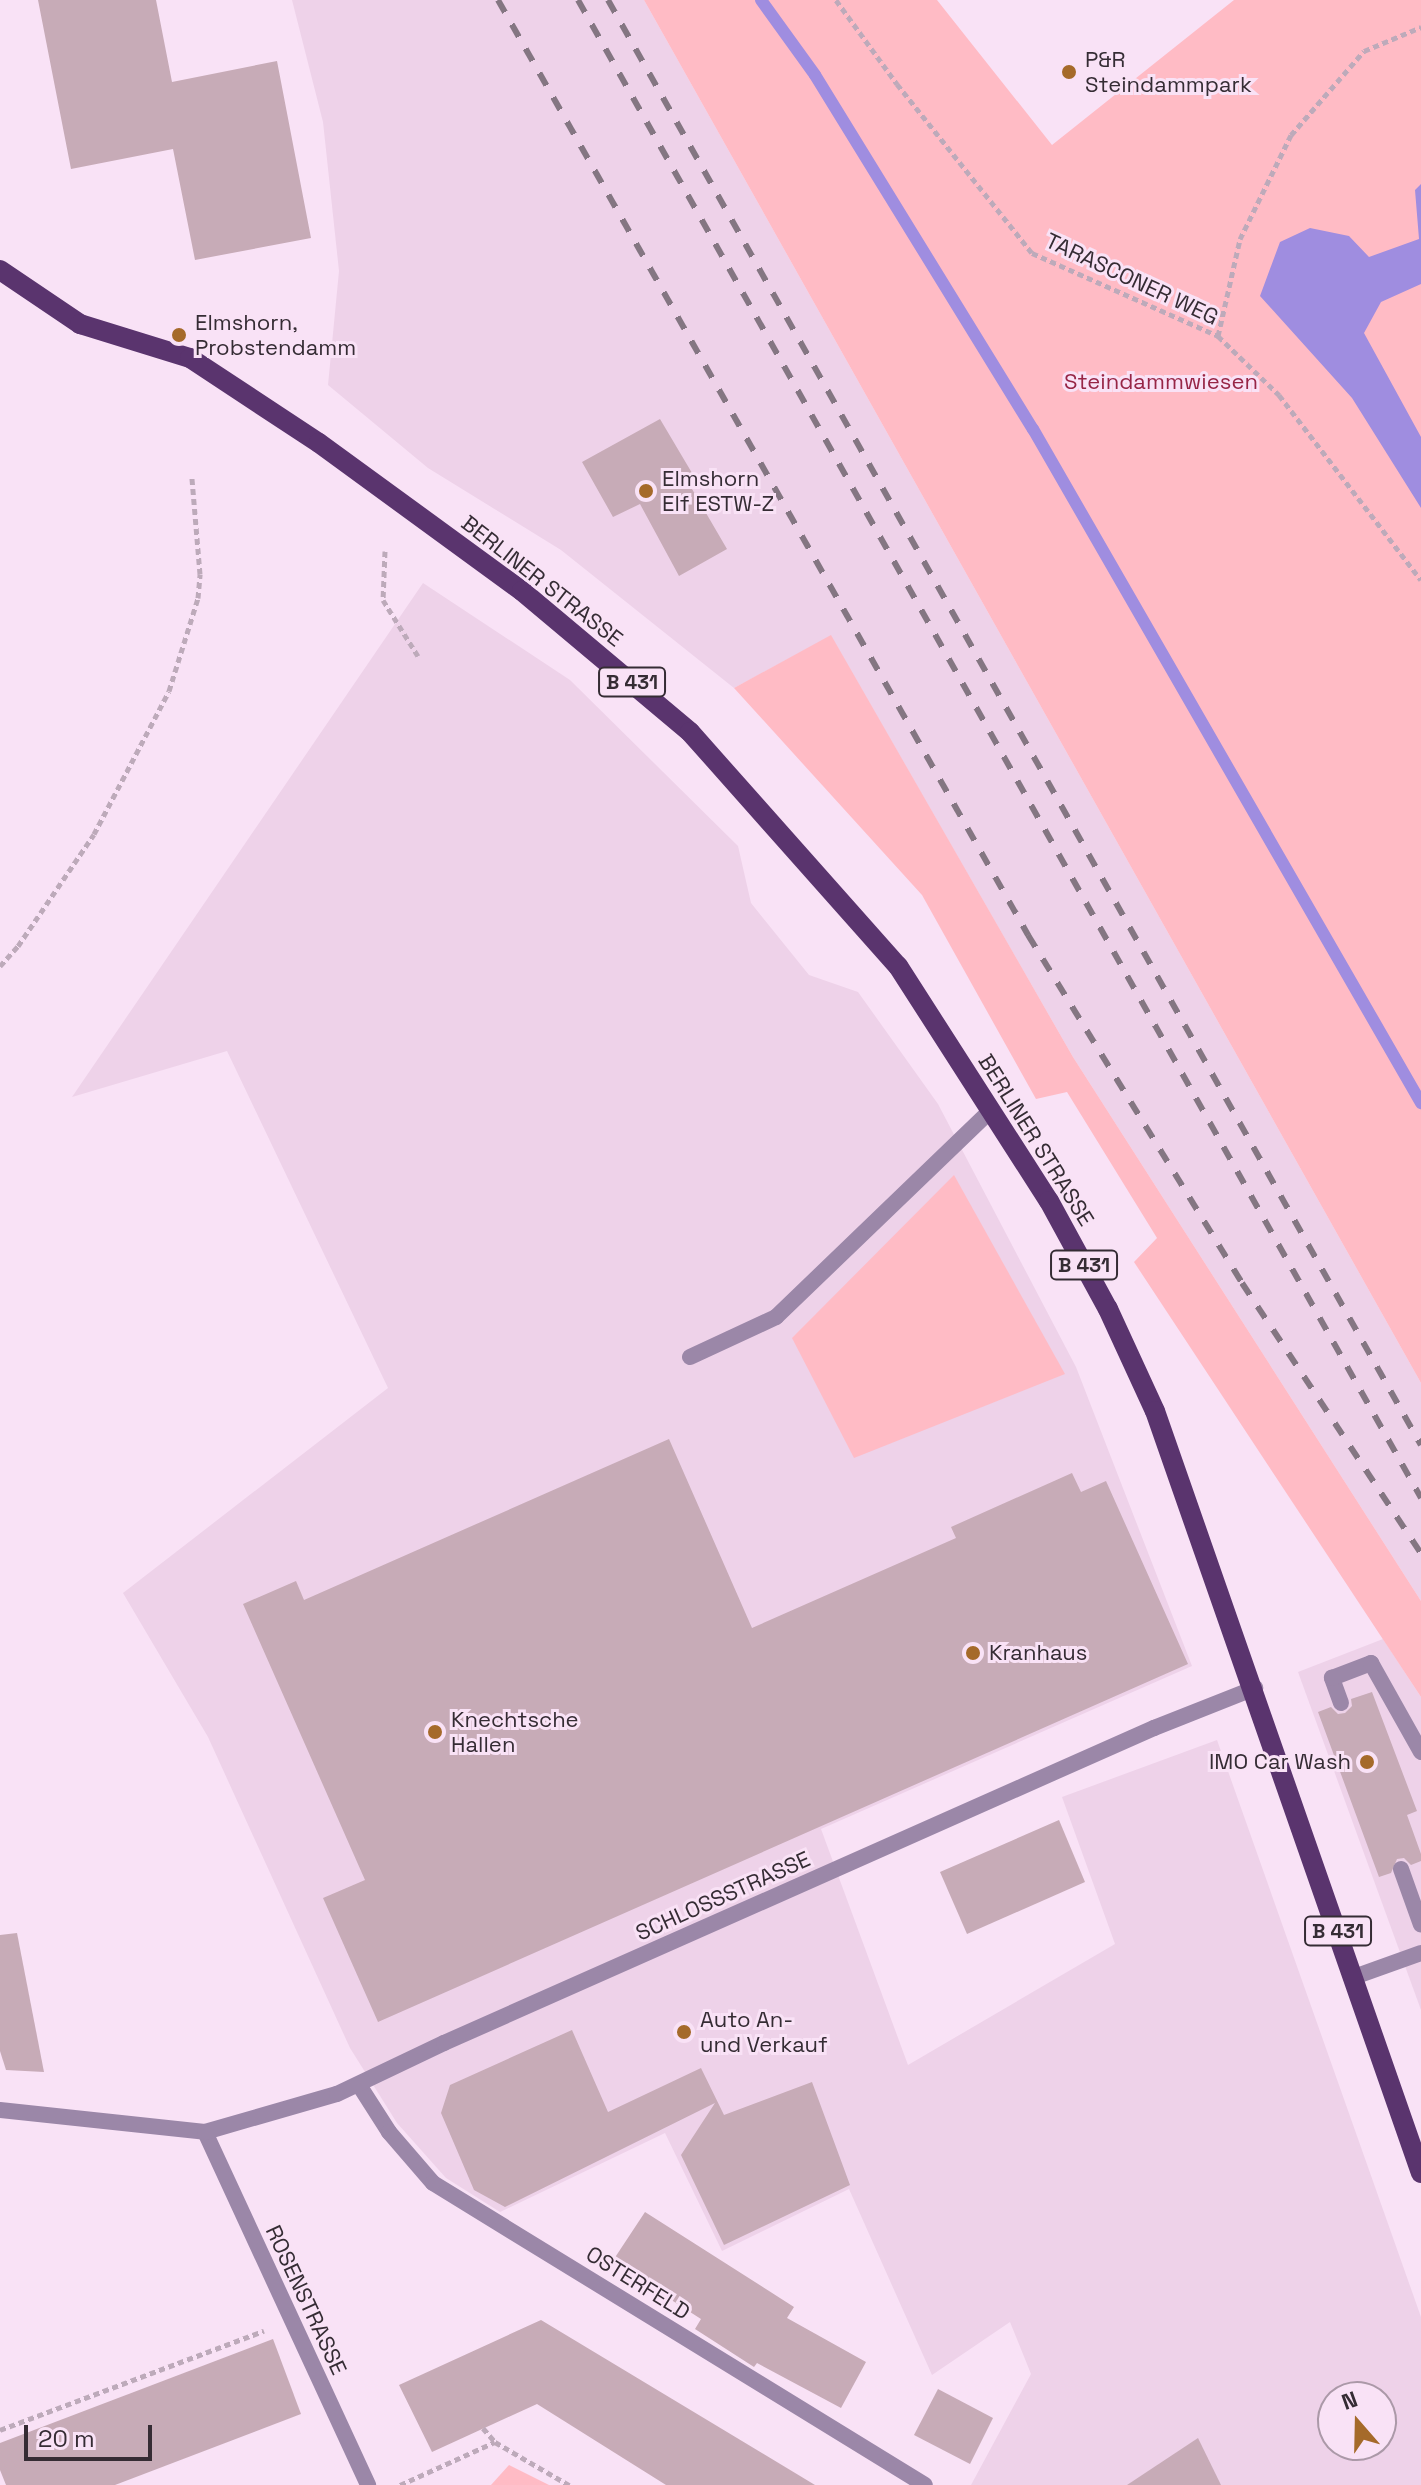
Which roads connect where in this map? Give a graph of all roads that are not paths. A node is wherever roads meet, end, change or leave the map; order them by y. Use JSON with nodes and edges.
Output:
{"nodes":[{"id":1,"x":0,"y":270,"type":"edge"},
{"id":2,"x":991,"y":1110,"type":"junction"},
{"id":3,"x":690,"y":1357,"type":"dead end"},
{"id":4,"x":1255,"y":1688,"type":"junction"},
{"id":5,"x":1341,"y":1703,"type":"dead end"},
{"id":6,"x":1421,"y":1752,"type":"edge"},
{"id":7,"x":1401,"y":1869,"type":"dead end"},
{"id":8,"x":1421,"y":1925,"type":"edge"},
{"id":9,"x":1421,"y":1953,"type":"edge"},
{"id":10,"x":1354,"y":1977,"type":"junction"},
{"id":11,"x":359,"y":2085,"type":"junction"},
{"id":12,"x":0,"y":2110,"type":"edge"},
{"id":13,"x":205,"y":2132,"type":"junction"},
{"id":14,"x":1421,"y":2173,"type":"edge"},
{"id":15,"x":368,"y":2485,"type":"edge"},
{"id":16,"x":925,"y":2485,"type":"edge"}],
"edges":[{"from":1,"to":2,"type":"main road","name":"BERLINER STRASSE","number":"B 431"},
{"from":2,"to":3,"type":"street"},
{"from":2,"to":4,"type":"main road","name":"BERLINER STRASSE","number":"B 431"},
{"from":4,"to":10,"type":"main road","name":"BERLINER STRASSE","number":"B 431"},
{"from":4,"to":11,"type":"street","name":"SCHLOSSSTRASSE"},
{"from":5,"to":6,"type":"street"},
{"from":7,"to":8,"type":"street"},
{"from":9,"to":10,"type":"street"},
{"from":10,"to":14,"type":"main road","name":"BERLINER STRASSE","number":"B 431"},
{"from":11,"to":13,"type":"street","name":"SCHLOSSSTRASSE"},
{"from":11,"to":16,"type":"street","name":"OSTERFELD"},
{"from":12,"to":13,"type":"street"},
{"from":13,"to":15,"type":"street","name":"ROSENSTRASSE"}]}
